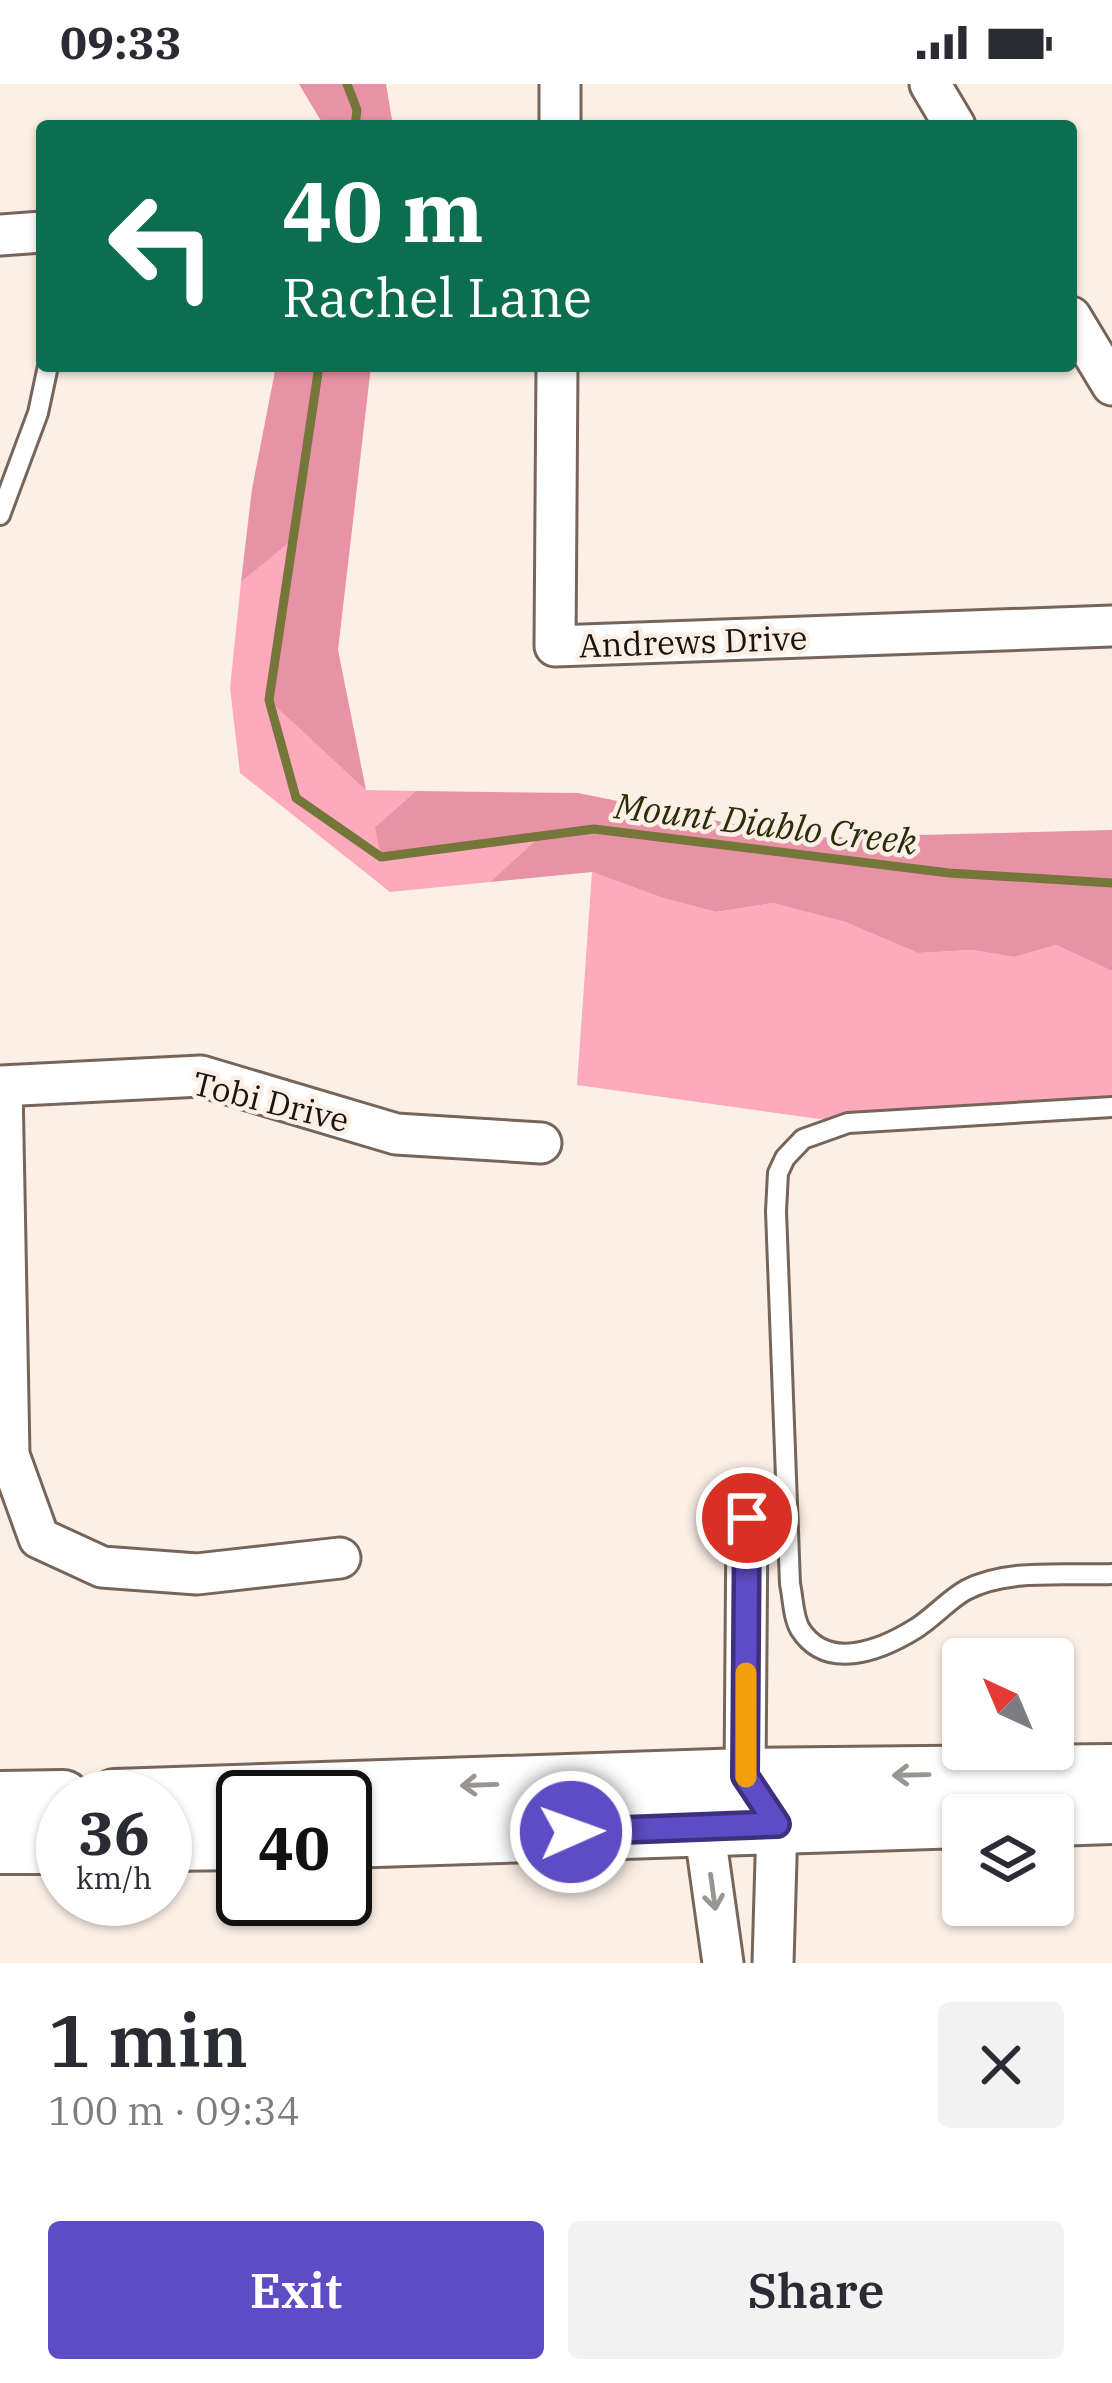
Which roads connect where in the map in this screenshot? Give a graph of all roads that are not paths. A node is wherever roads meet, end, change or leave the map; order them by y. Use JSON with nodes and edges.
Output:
{"nodes":[{"id":1,"x":560,"y":84,"type":"edge"},
{"id":2,"x":930,"y":84,"type":"edge"},
{"id":3,"x":560,"y":120,"type":"edge"},
{"id":4,"x":952,"y":120,"type":"edge"},
{"id":5,"x":1077,"y":327,"type":"edge"},
{"id":6,"x":48,"y":372,"type":"edge"},
{"id":7,"x":557,"y":372,"type":"edge"},
{"id":8,"x":1112,"y":385,"type":"edge"},
{"id":9,"x":0,"y":515,"type":"edge"},
{"id":10,"x":1112,"y":626,"type":"edge"},
{"id":11,"x":1,"y":1086,"type":"edge"},
{"id":12,"x":1112,"y":1107,"type":"edge"},
{"id":13,"x":541,"y":1143,"type":"dead end"},
{"id":14,"x":747,"y":1518,"type":"dead end"},
{"id":15,"x":340,"y":1558,"type":"dead end"},
{"id":16,"x":1112,"y":1574,"type":"edge"},
{"id":17,"x":1112,"y":1772,"type":"edge"},
{"id":18,"x":745,"y":1776,"type":"junction"},
{"id":19,"x":192,"y":1794,"type":"edge"},
{"id":20,"x":36,"y":1798,"type":"edge"},
{"id":21,"x":0,"y":1799,"type":"edge"},
{"id":22,"x":1112,"y":1816,"type":"edge"},
{"id":23,"x":1074,"y":1817,"type":"edge"},
{"id":24,"x":942,"y":1820,"type":"edge"},
{"id":25,"x":777,"y":1824,"type":"junction"},
{"id":26,"x":704,"y":1827,"type":"junction"},
{"id":27,"x":372,"y":1839,"type":"edge"},
{"id":28,"x":0,"y":1846,"type":"edge"},
{"id":29,"x":36,"y":1846,"type":"edge"},
{"id":30,"x":723,"y":1963,"type":"edge"},
{"id":31,"x":773,"y":1963,"type":"edge"}],
"edges":[{"from":1,"to":3,"type":"street"},
{"from":2,"to":4,"type":"street"},
{"from":5,"to":8,"type":"street"},
{"from":6,"to":9,"type":"lane"},
{"from":7,"to":10,"type":"street","name":"Andrews Drive"},
{"from":11,"to":13,"type":"street","name":"Tobi Drive"},
{"from":11,"to":15,"type":"street"},
{"from":12,"to":16,"type":"lane"},
{"from":14,"to":18,"type":"street"},
{"from":17,"to":18,"type":"street","one_way":true},
{"from":18,"to":19,"type":"street","one_way":true},
{"from":18,"to":25,"type":"street"},
{"from":18,"to":26,"type":"street"},
{"from":20,"to":21,"type":"street"},
{"from":22,"to":23,"type":"street"},
{"from":24,"to":25,"type":"street"},
{"from":25,"to":26,"type":"street"},
{"from":25,"to":31,"type":"street"},
{"from":26,"to":27,"type":"street"},
{"from":26,"to":30,"type":"street","one_way":true},
{"from":28,"to":29,"type":"street"}]}
